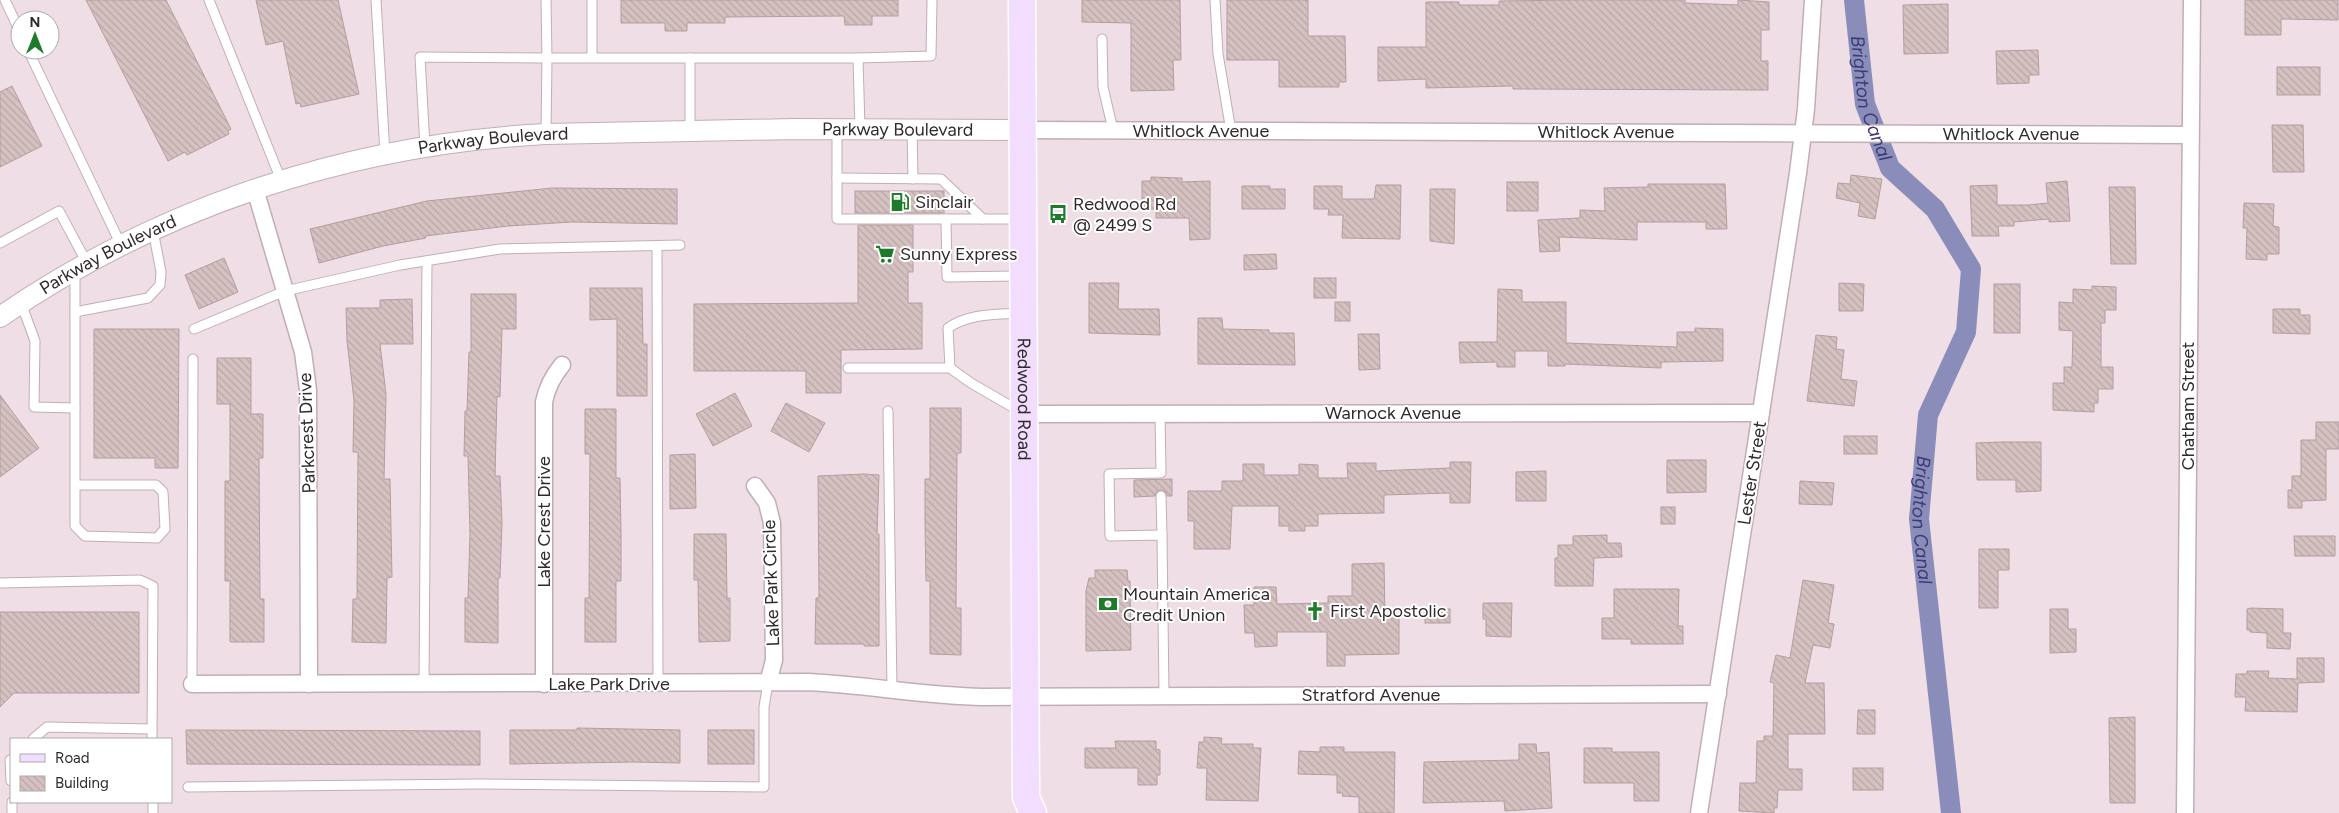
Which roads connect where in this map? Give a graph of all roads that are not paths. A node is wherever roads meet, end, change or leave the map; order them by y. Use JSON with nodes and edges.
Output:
{"nodes":[{"id":1,"x":209,"y":0,"type":"edge"},
{"id":2,"x":376,"y":0,"type":"edge"},
{"id":3,"x":546,"y":0,"type":"edge"},
{"id":4,"x":592,"y":0,"type":"edge"},
{"id":5,"x":932,"y":0,"type":"edge"},
{"id":6,"x":1022,"y":0,"type":"edge"},
{"id":7,"x":1215,"y":0,"type":"edge"},
{"id":8,"x":1814,"y":0,"type":"edge"},
{"id":9,"x":2192,"y":0,"type":"edge"},
{"id":10,"x":1102,"y":39,"type":"dead end"},
{"id":11,"x":592,"y":57,"type":"junction"},
{"id":12,"x":547,"y":58,"type":"junction"},
{"id":13,"x":690,"y":58,"type":"junction"},
{"id":14,"x":858,"y":58,"type":"junction"},
{"id":15,"x":33,"y":60,"type":"edge"},
{"id":16,"x":837,"y":129,"type":"junction"},
{"id":17,"x":860,"y":129,"type":"junction"},
{"id":18,"x":912,"y":129,"type":"junction"},
{"id":19,"x":1023,"y":130,"type":"junction"},
{"id":20,"x":1113,"y":130,"type":"junction"},
{"id":21,"x":690,"y":131,"type":"junction"},
{"id":22,"x":1231,"y":131,"type":"junction"},
{"id":23,"x":1803,"y":133,"type":"junction"},
{"id":24,"x":546,"y":134,"type":"junction"},
{"id":25,"x":2190,"y":135,"type":"junction"},
{"id":26,"x":425,"y":146,"type":"junction"},
{"id":27,"x":385,"y":154,"type":"junction"},
{"id":28,"x":837,"y":178,"type":"junction"},
{"id":29,"x":913,"y":179,"type":"junction"},
{"id":30,"x":281,"y":180,"type":"junction"},
{"id":31,"x":255,"y":189,"type":"junction"},
{"id":32,"x":946,"y":219,"type":"junction"},
{"id":33,"x":983,"y":219,"type":"junction"},
{"id":34,"x":1023,"y":219,"type":"junction"},
{"id":35,"x":153,"y":230,"type":"junction"},
{"id":36,"x":0,"y":243,"type":"edge"},
{"id":37,"x":121,"y":245,"type":"junction"},
{"id":38,"x":680,"y":245,"type":"dead end"},
{"id":39,"x":657,"y":246,"type":"junction"},
{"id":40,"x":427,"y":261,"type":"junction"},
{"id":41,"x":81,"y":266,"type":"junction"},
{"id":42,"x":1024,"y":276,"type":"junction"},
{"id":43,"x":285,"y":291,"type":"junction"},
{"id":44,"x":21,"y":303,"type":"junction"},
{"id":45,"x":75,"y":312,"type":"junction"},
{"id":46,"x":1023,"y":313,"type":"junction"},
{"id":47,"x":0,"y":317,"type":"edge"},
{"id":48,"x":194,"y":329,"type":"dead end"},
{"id":49,"x":193,"y":359,"type":"dead end"},
{"id":50,"x":562,"y":365,"type":"dead end"},
{"id":51,"x":848,"y":368,"type":"dead end"},
{"id":52,"x":950,"y":368,"type":"junction"},
{"id":53,"x":75,"y":408,"type":"junction"},
{"id":54,"x":888,"y":410,"type":"dead end"},
{"id":55,"x":1761,"y":413,"type":"junction"},
{"id":56,"x":1024,"y":414,"type":"junction"},
{"id":57,"x":1160,"y":414,"type":"junction"},
{"id":58,"x":75,"y":485,"type":"junction"},
{"id":59,"x":755,"y":486,"type":"dead end"},
{"id":60,"x":1161,"y":496,"type":"dead end"},
{"id":61,"x":1162,"y":535,"type":"junction"},
{"id":62,"x":0,"y":583,"type":"edge"},
{"id":63,"x":768,"y":683,"type":"junction"},
{"id":64,"x":192,"y":684,"type":"joint"},
{"id":65,"x":309,"y":684,"type":"junction"},
{"id":66,"x":424,"y":684,"type":"junction"},
{"id":67,"x":544,"y":684,"type":"junction"},
{"id":68,"x":658,"y":684,"type":"junction"},
{"id":69,"x":892,"y":690,"type":"junction"},
{"id":70,"x":1718,"y":694,"type":"junction"},
{"id":71,"x":1164,"y":696,"type":"junction"},
{"id":72,"x":1025,"y":697,"type":"junction"},
{"id":73,"x":152,"y":729,"type":"junction"},
{"id":74,"x":34,"y":738,"type":"edge"},
{"id":75,"x":152,"y":738,"type":"edge"},
{"id":76,"x":10,"y":760,"type":"edge"},
{"id":77,"x":0,"y":768,"type":"edge"},
{"id":78,"x":188,"y":787,"type":"dead end"},
{"id":79,"x":1025,"y":808,"type":"edge"},
{"id":80,"x":1699,"y":813,"type":"edge"},
{"id":81,"x":2185,"y":813,"type":"edge"}],
"edges":[{"from":1,"to":30,"type":"lane"},
{"from":2,"to":27,"type":"lane"},
{"from":3,"to":12,"type":"lane"},
{"from":4,"to":11,"type":"lane"},
{"from":5,"to":14,"type":"lane"},
{"from":6,"to":19,"type":"main road","name":"Redwood Road"},
{"from":7,"to":22,"type":"lane"},
{"from":8,"to":23,"type":"street","name":"Lester Street"},
{"from":9,"to":25,"type":"street","name":"Chatham Street"},
{"from":10,"to":20,"type":"lane"},
{"from":11,"to":12,"type":"lane"},
{"from":11,"to":13,"type":"lane"},
{"from":12,"to":24,"type":"lane"},
{"from":12,"to":26,"type":"lane"},
{"from":13,"to":14,"type":"lane"},
{"from":13,"to":21,"type":"lane"},
{"from":14,"to":17,"type":"lane"},
{"from":15,"to":37,"type":"lane"},
{"from":16,"to":17,"type":"street","name":"Parkway Boulevard"},
{"from":16,"to":21,"type":"street","name":"Parkway Boulevard"},
{"from":16,"to":28,"type":"lane"},
{"from":17,"to":18,"type":"street","name":"Parkway Boulevard"},
{"from":18,"to":19,"type":"street","name":"Parkway Boulevard"},
{"from":18,"to":29,"type":"lane"},
{"from":19,"to":20,"type":"street","name":"Whitlock Avenue"},
{"from":19,"to":34,"type":"main road","name":"Redwood Road"},
{"from":20,"to":22,"type":"street","name":"Whitlock Avenue"},
{"from":21,"to":24,"type":"street","name":"Parkway Boulevard"},
{"from":22,"to":23,"type":"street","name":"Whitlock Avenue"},
{"from":23,"to":25,"type":"street","name":"Whitlock Avenue"},
{"from":23,"to":55,"type":"street","name":"Lester Street"},
{"from":24,"to":26,"type":"street","name":"Parkway Boulevard"},
{"from":25,"to":81,"type":"street","name":"Chatham Street"},
{"from":26,"to":27,"type":"street","name":"Parkway Boulevard"},
{"from":27,"to":30,"type":"street","name":"Parkway Boulevard"},
{"from":28,"to":29,"type":"lane"},
{"from":28,"to":32,"type":"lane"},
{"from":29,"to":33,"type":"lane"},
{"from":30,"to":31,"type":"street","name":"Parkway Boulevard"},
{"from":31,"to":35,"type":"street","name":"Parkway Boulevard"},
{"from":31,"to":43,"type":"street","name":"Parkcrest Drive"},
{"from":32,"to":33,"type":"lane"},
{"from":32,"to":42,"type":"lane"},
{"from":33,"to":34,"type":"lane"},
{"from":34,"to":42,"type":"main road","name":"Redwood Road"},
{"from":35,"to":37,"type":"street","name":"Parkway Boulevard"},
{"from":35,"to":45,"type":"lane"},
{"from":36,"to":41,"type":"lane"},
{"from":37,"to":41,"type":"street","name":"Parkway Boulevard"},
{"from":38,"to":39,"type":"lane"},
{"from":39,"to":40,"type":"lane"},
{"from":39,"to":68,"type":"lane"},
{"from":40,"to":43,"type":"lane"},
{"from":40,"to":66,"type":"lane"},
{"from":41,"to":44,"type":"street","name":"Parkway Boulevard"},
{"from":41,"to":45,"type":"lane"},
{"from":42,"to":46,"type":"main road","name":"Redwood Road"},
{"from":43,"to":48,"type":"lane"},
{"from":43,"to":65,"type":"street","name":"Parkcrest Drive"},
{"from":44,"to":47,"type":"street","name":"Parkway Boulevard"},
{"from":44,"to":53,"type":"lane"},
{"from":45,"to":53,"type":"lane"},
{"from":46,"to":52,"type":"lane"},
{"from":46,"to":56,"type":"main road","name":"Redwood Road"},
{"from":49,"to":64,"type":"lane"},
{"from":50,"to":67,"type":"street","name":"Lake Crest Drive"},
{"from":51,"to":52,"type":"lane"},
{"from":52,"to":56,"type":"lane"},
{"from":53,"to":58,"type":"lane"},
{"from":54,"to":69,"type":"lane"},
{"from":55,"to":57,"type":"street","name":"Warnock Avenue"},
{"from":55,"to":70,"type":"street","name":"Lester Street"},
{"from":56,"to":57,"type":"street","name":"Warnock Avenue"},
{"from":56,"to":72,"type":"main road","name":"Redwood Road"},
{"from":57,"to":61,"type":"lane"},
{"from":58,"to":58,"type":"lane"},
{"from":59,"to":63,"type":"street","name":"Lake Park Circle"},
{"from":60,"to":61,"type":"lane"},
{"from":61,"to":71,"type":"lane"},
{"from":62,"to":73,"type":"lane"},
{"from":63,"to":68,"type":"street","name":"Lake Park Drive"},
{"from":63,"to":69,"type":"street","name":"Lake Park Drive"},
{"from":63,"to":78,"type":"lane"},
{"from":64,"to":65,"type":"street","name":"Lake Park Drive"},
{"from":65,"to":66,"type":"street","name":"Lake Park Drive"},
{"from":66,"to":67,"type":"street","name":"Lake Park Drive"},
{"from":67,"to":68,"type":"street","name":"Lake Park Drive"},
{"from":69,"to":72,"type":"street","name":"Lake Park Drive"},
{"from":70,"to":71,"type":"street","name":"Stratford Avenue"},
{"from":70,"to":80,"type":"street","name":"Lester Street"},
{"from":71,"to":72,"type":"street","name":"Stratford Avenue"},
{"from":72,"to":79,"type":"main road","name":"Redwood Road"},
{"from":73,"to":74,"type":"lane"},
{"from":73,"to":75,"type":"lane"},
{"from":76,"to":77,"type":"lane"}]}
